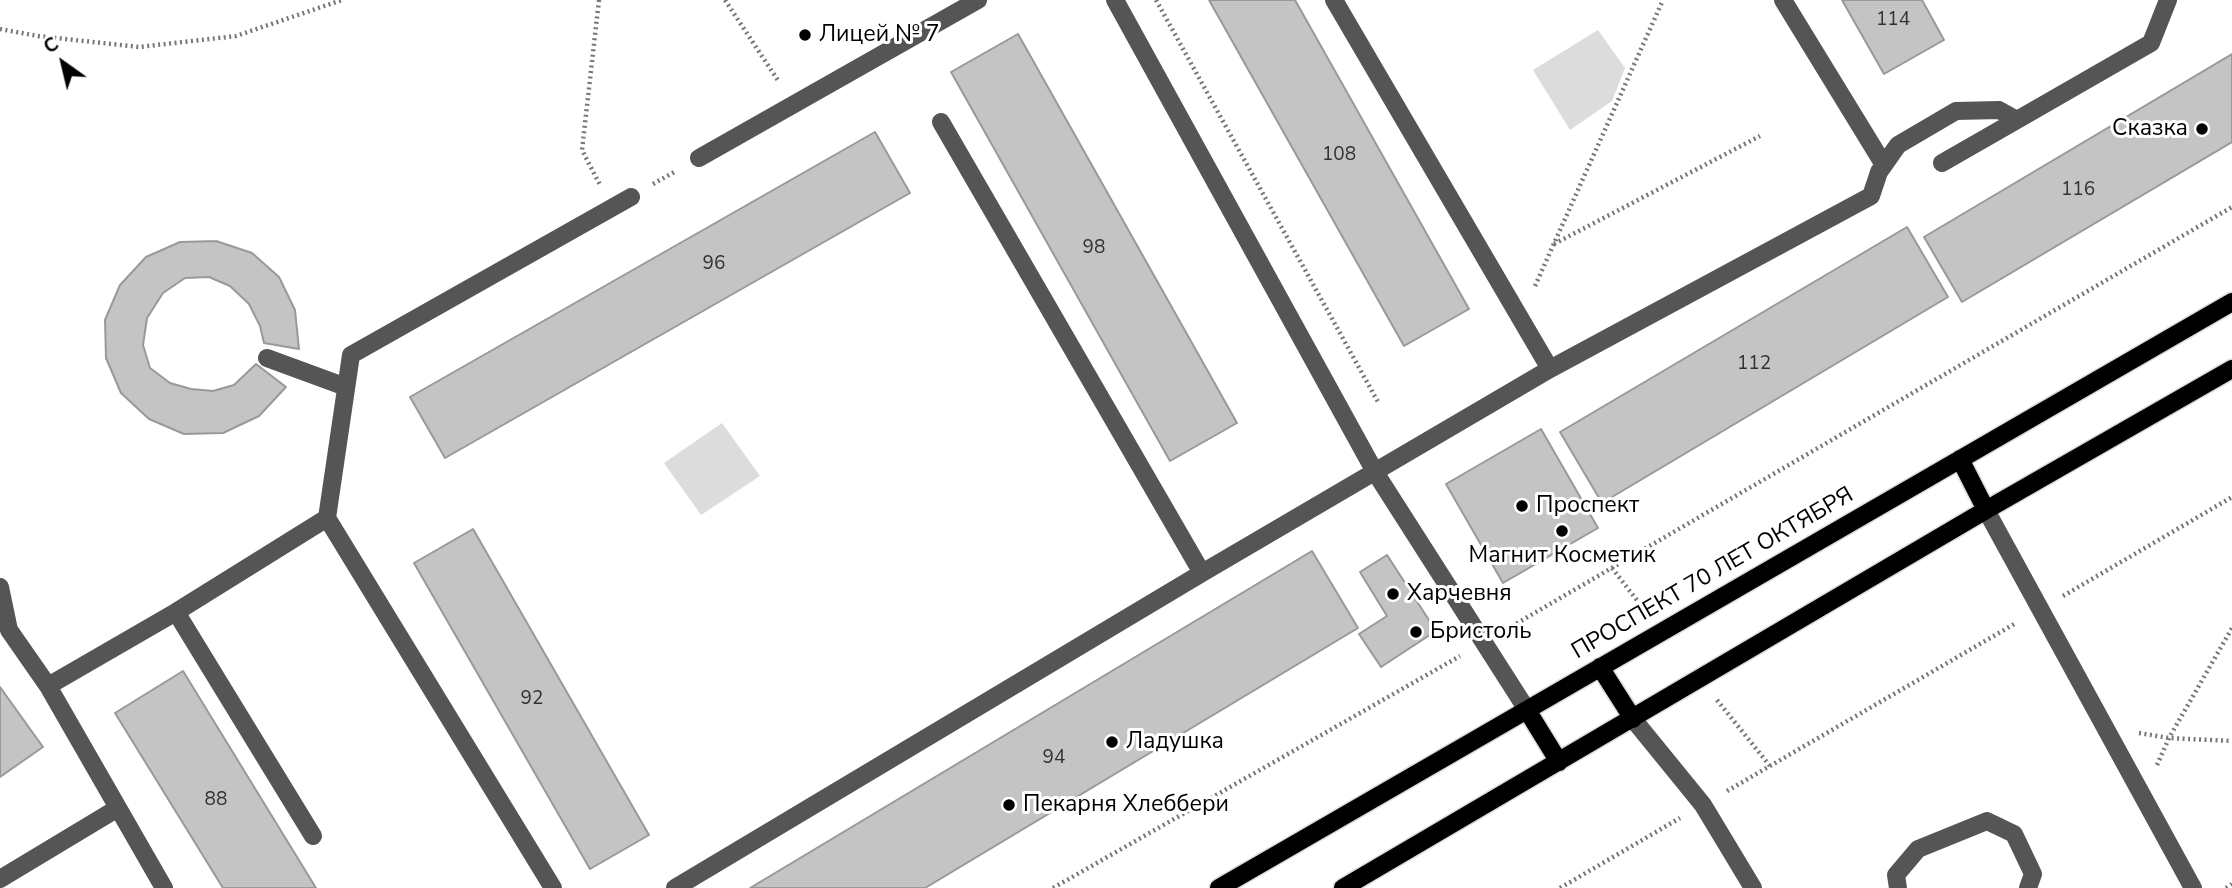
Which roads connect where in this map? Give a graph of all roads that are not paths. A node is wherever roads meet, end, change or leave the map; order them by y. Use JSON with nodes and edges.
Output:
{"nodes":[{"id":1,"x":978,"y":0,"type":"edge"},
{"id":2,"x":1115,"y":0,"type":"edge"},
{"id":3,"x":1334,"y":0,"type":"edge"},
{"id":4,"x":1783,"y":0,"type":"edge"},
{"id":5,"x":2168,"y":0,"type":"edge"},
{"id":6,"x":2017,"y":120,"type":"junction"},
{"id":7,"x":941,"y":122,"type":"dead end"},
{"id":8,"x":699,"y":158,"type":"road end"},
{"id":9,"x":1942,"y":163,"type":"dead end"},
{"id":10,"x":1884,"y":165,"type":"junction"},
{"id":11,"x":631,"y":197,"type":"road end"},
{"id":12,"x":2232,"y":302,"type":"edge"},
{"id":13,"x":267,"y":358,"type":"dead end"},
{"id":14,"x":1550,"y":369,"type":"junction"},
{"id":15,"x":2232,"y":369,"type":"edge"},
{"id":16,"x":346,"y":387,"type":"junction"},
{"id":17,"x":1960,"y":459,"type":"junction"},
{"id":18,"x":1375,"y":472,"type":"junction"},
{"id":19,"x":1986,"y":510,"type":"junction"},
{"id":20,"x":327,"y":519,"type":"junction"},
{"id":21,"x":1202,"y":573,"type":"junction"},
{"id":22,"x":0,"y":587,"type":"edge"},
{"id":23,"x":176,"y":612,"type":"junction"},
{"id":24,"x":4,"y":633,"type":"edge"},
{"id":25,"x":1600,"y":667,"type":"junction"},
{"id":26,"x":48,"y":686,"type":"junction"},
{"id":27,"x":1527,"y":710,"type":"junction"},
{"id":28,"x":1633,"y":719,"type":"junction"},
{"id":29,"x":1559,"y":762,"type":"junction"},
{"id":30,"x":118,"y":808,"type":"junction"},
{"id":31,"x":313,"y":836,"type":"dead end"},
{"id":32,"x":0,"y":878,"type":"edge"},
{"id":33,"x":164,"y":888,"type":"edge"},
{"id":34,"x":553,"y":888,"type":"edge"},
{"id":35,"x":675,"y":888,"type":"edge"},
{"id":36,"x":1219,"y":888,"type":"edge"},
{"id":37,"x":1343,"y":888,"type":"edge"},
{"id":38,"x":1753,"y":888,"type":"edge"},
{"id":39,"x":1898,"y":888,"type":"edge"},
{"id":40,"x":2028,"y":888,"type":"edge"},
{"id":41,"x":2193,"y":888,"type":"edge"}],
"edges":[{"from":1,"to":8,"type":"lane"},
{"from":2,"to":18,"type":"lane"},
{"from":3,"to":14,"type":"lane"},
{"from":4,"to":10,"type":"lane"},
{"from":5,"to":6,"type":"lane"},
{"from":6,"to":9,"type":"lane"},
{"from":6,"to":10,"type":"lane"},
{"from":7,"to":21,"type":"lane"},
{"from":10,"to":14,"type":"lane"},
{"from":11,"to":16,"type":"lane"},
{"from":12,"to":17,"type":"main road","name":"ПРОСПЕКТ 70 ЛЕТ ОКТЯБРЯ"},
{"from":13,"to":16,"type":"lane"},
{"from":14,"to":18,"type":"lane"},
{"from":15,"to":19,"type":"main road"},
{"from":16,"to":20,"type":"lane"},
{"from":17,"to":19,"type":"main road"},
{"from":17,"to":25,"type":"main road","name":"ПРОСПЕКТ 70 ЛЕТ ОКТЯБРЯ"},
{"from":18,"to":21,"type":"lane"},
{"from":18,"to":27,"type":"lane"},
{"from":19,"to":28,"type":"main road"},
{"from":19,"to":41,"type":"lane"},
{"from":20,"to":23,"type":"lane"},
{"from":20,"to":34,"type":"lane"},
{"from":21,"to":35,"type":"lane"},
{"from":22,"to":24,"type":"lane"},
{"from":23,"to":26,"type":"lane"},
{"from":23,"to":31,"type":"lane"},
{"from":24,"to":26,"type":"lane"},
{"from":25,"to":27,"type":"main road","name":"ПРОСПЕКТ 70 ЛЕТ ОКТЯБРЯ"},
{"from":25,"to":28,"type":"main road"},
{"from":26,"to":30,"type":"lane"},
{"from":27,"to":29,"type":"main road"},
{"from":27,"to":36,"type":"main road","name":"ПРОСПЕКТ 70 ЛЕТ ОКТЯБРЯ"},
{"from":28,"to":29,"type":"main road"},
{"from":28,"to":38,"type":"lane"},
{"from":29,"to":37,"type":"main road"},
{"from":30,"to":32,"type":"lane"},
{"from":30,"to":33,"type":"lane"},
{"from":39,"to":40,"type":"lane"}]}
